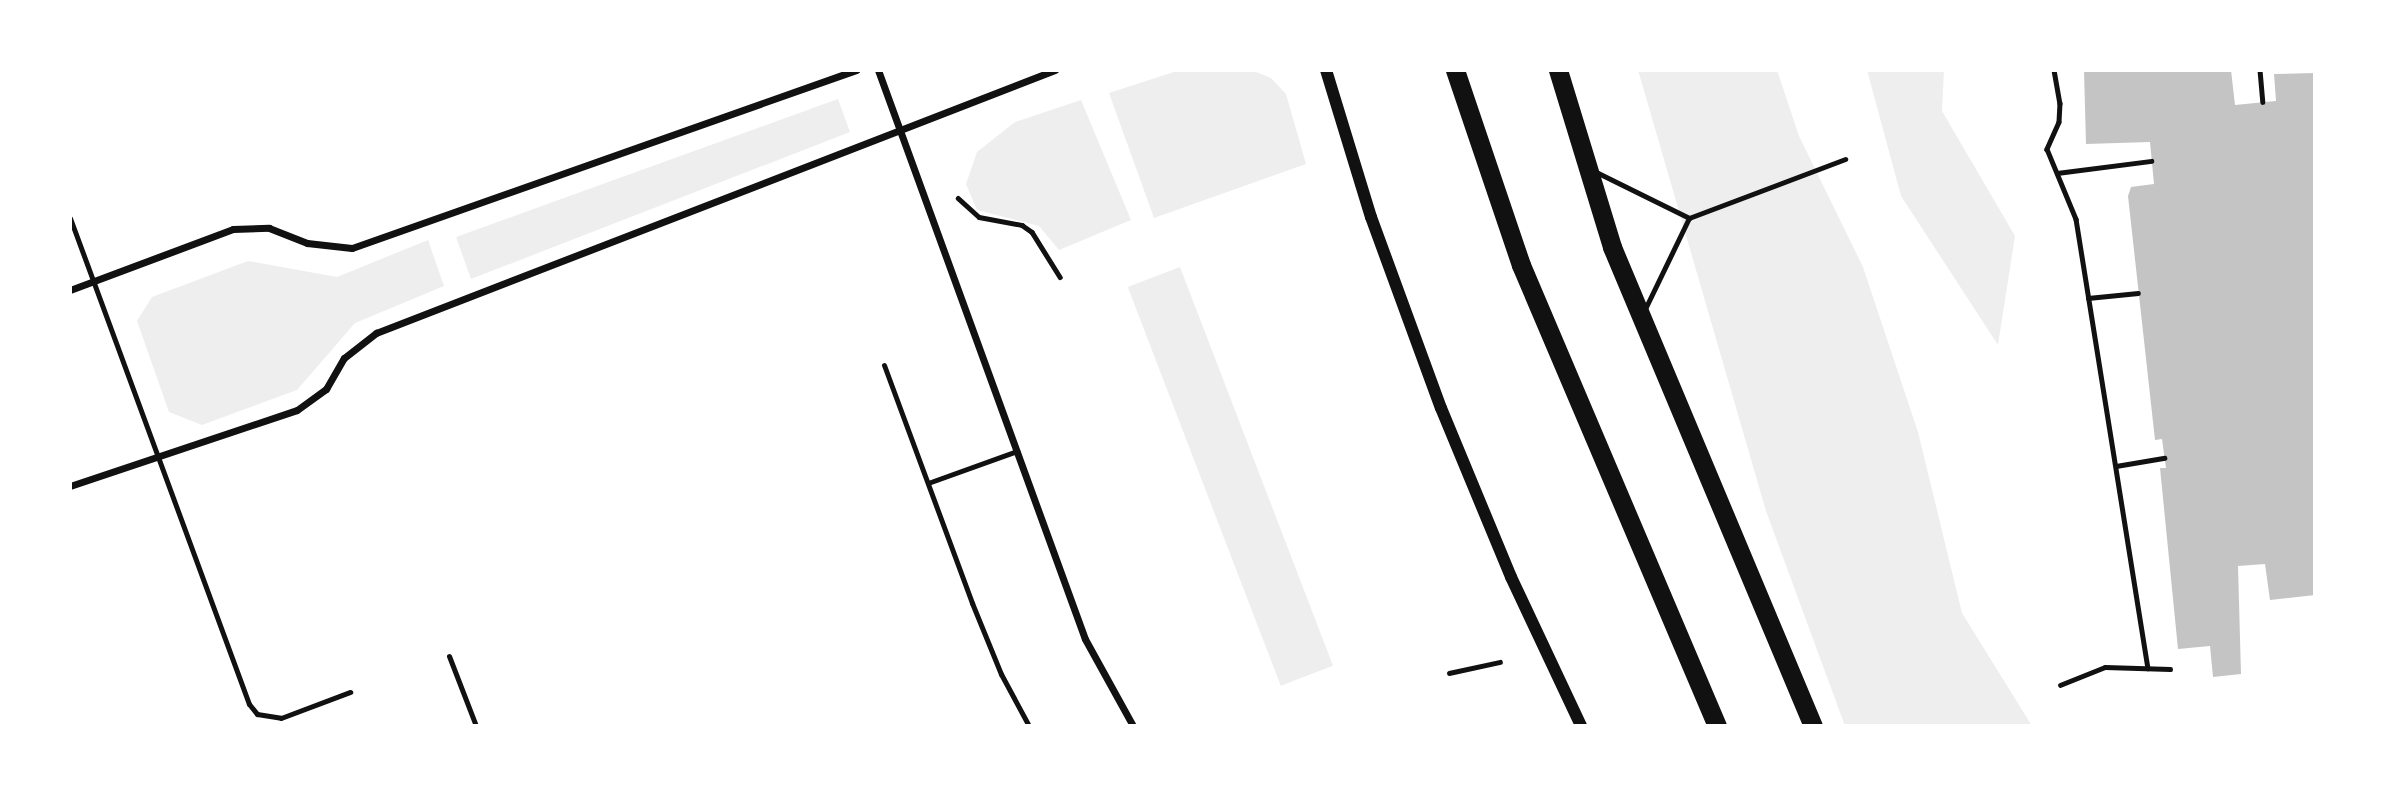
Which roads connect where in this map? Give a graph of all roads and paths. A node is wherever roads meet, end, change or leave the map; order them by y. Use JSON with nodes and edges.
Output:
{"nodes":[{"id":1,"x":856,"y":70,"type":"edge"},
{"id":2,"x":878,"y":70,"type":"edge"},
{"id":3,"x":1055,"y":70,"type":"edge"},
{"id":4,"x":1325,"y":70,"type":"edge"},
{"id":5,"x":1455,"y":70,"type":"edge"},
{"id":6,"x":1558,"y":70,"type":"edge"},
{"id":7,"x":2054,"y":70,"type":"edge"},
{"id":8,"x":2260,"y":70,"type":"edge"},
{"id":9,"x":2263,"y":102,"type":"dead end"},
{"id":10,"x":901,"y":130,"type":"junction"},
{"id":11,"x":1845,"y":159,"type":"dead end"},
{"id":12,"x":2151,"y":161,"type":"dead end"},
{"id":13,"x":1588,"y":168,"type":"junction"},
{"id":14,"x":2057,"y":173,"type":"junction"},
{"id":15,"x":958,"y":198,"type":"dead end"},
{"id":16,"x":70,"y":218,"type":"edge"},
{"id":17,"x":1689,"y":218,"type":"junction"},
{"id":18,"x":1060,"y":277,"type":"dead end"},
{"id":19,"x":93,"y":281,"type":"junction"},
{"id":20,"x":70,"y":290,"type":"edge"},
{"id":21,"x":2138,"y":293,"type":"dead end"},
{"id":22,"x":2088,"y":298,"type":"junction"},
{"id":23,"x":1641,"y":317,"type":"junction"},
{"id":24,"x":884,"y":365,"type":"dead end"},
{"id":25,"x":1017,"y":451,"type":"junction"},
{"id":26,"x":159,"y":457,"type":"junction"},
{"id":27,"x":2164,"y":458,"type":"dead end"},
{"id":28,"x":2116,"y":466,"type":"junction"},
{"id":29,"x":928,"y":483,"type":"junction"},
{"id":30,"x":70,"y":486,"type":"edge"},
{"id":31,"x":449,"y":656,"type":"dead end"},
{"id":32,"x":1500,"y":662,"type":"dead end"},
{"id":33,"x":2148,"y":668,"type":"junction"},
{"id":34,"x":2170,"y":669,"type":"dead end"},
{"id":35,"x":1449,"y":673,"type":"dead end"},
{"id":36,"x":2060,"y":685,"type":"dead end"},
{"id":37,"x":350,"y":692,"type":"dead end"},
{"id":38,"x":476,"y":726,"type":"edge"},
{"id":39,"x":1029,"y":726,"type":"edge"},
{"id":40,"x":1133,"y":726,"type":"edge"},
{"id":41,"x":1581,"y":726,"type":"edge"},
{"id":42,"x":1715,"y":726,"type":"edge"},
{"id":43,"x":1813,"y":726,"type":"edge"}],
"edges":[{"from":1,"to":19,"type":"street"},
{"from":2,"to":10,"type":"street"},
{"from":3,"to":10,"type":"street"},
{"from":4,"to":41,"type":"street"},
{"from":5,"to":42,"type":"highway"},
{"from":6,"to":13,"type":"highway"},
{"from":7,"to":14,"type":"path"},
{"from":8,"to":9,"type":"path"},
{"from":10,"to":25,"type":"street"},
{"from":10,"to":26,"type":"street"},
{"from":11,"to":17,"type":"lane"},
{"from":12,"to":14,"type":"path"},
{"from":13,"to":17,"type":"lane"},
{"from":13,"to":23,"type":"highway"},
{"from":14,"to":22,"type":"path"},
{"from":15,"to":18,"type":"path"},
{"from":16,"to":19,"type":"lane"},
{"from":17,"to":23,"type":"lane"},
{"from":19,"to":20,"type":"street"},
{"from":19,"to":26,"type":"lane"},
{"from":21,"to":22,"type":"path"},
{"from":22,"to":28,"type":"path"},
{"from":23,"to":43,"type":"highway"},
{"from":24,"to":29,"type":"lane"},
{"from":25,"to":29,"type":"lane"},
{"from":25,"to":40,"type":"street"},
{"from":26,"to":30,"type":"street"},
{"from":26,"to":37,"type":"lane"},
{"from":27,"to":28,"type":"path"},
{"from":28,"to":33,"type":"path"},
{"from":29,"to":39,"type":"lane"},
{"from":31,"to":38,"type":"lane"},
{"from":32,"to":35,"type":"path"},
{"from":33,"to":34,"type":"path"},
{"from":33,"to":36,"type":"path"}]}
